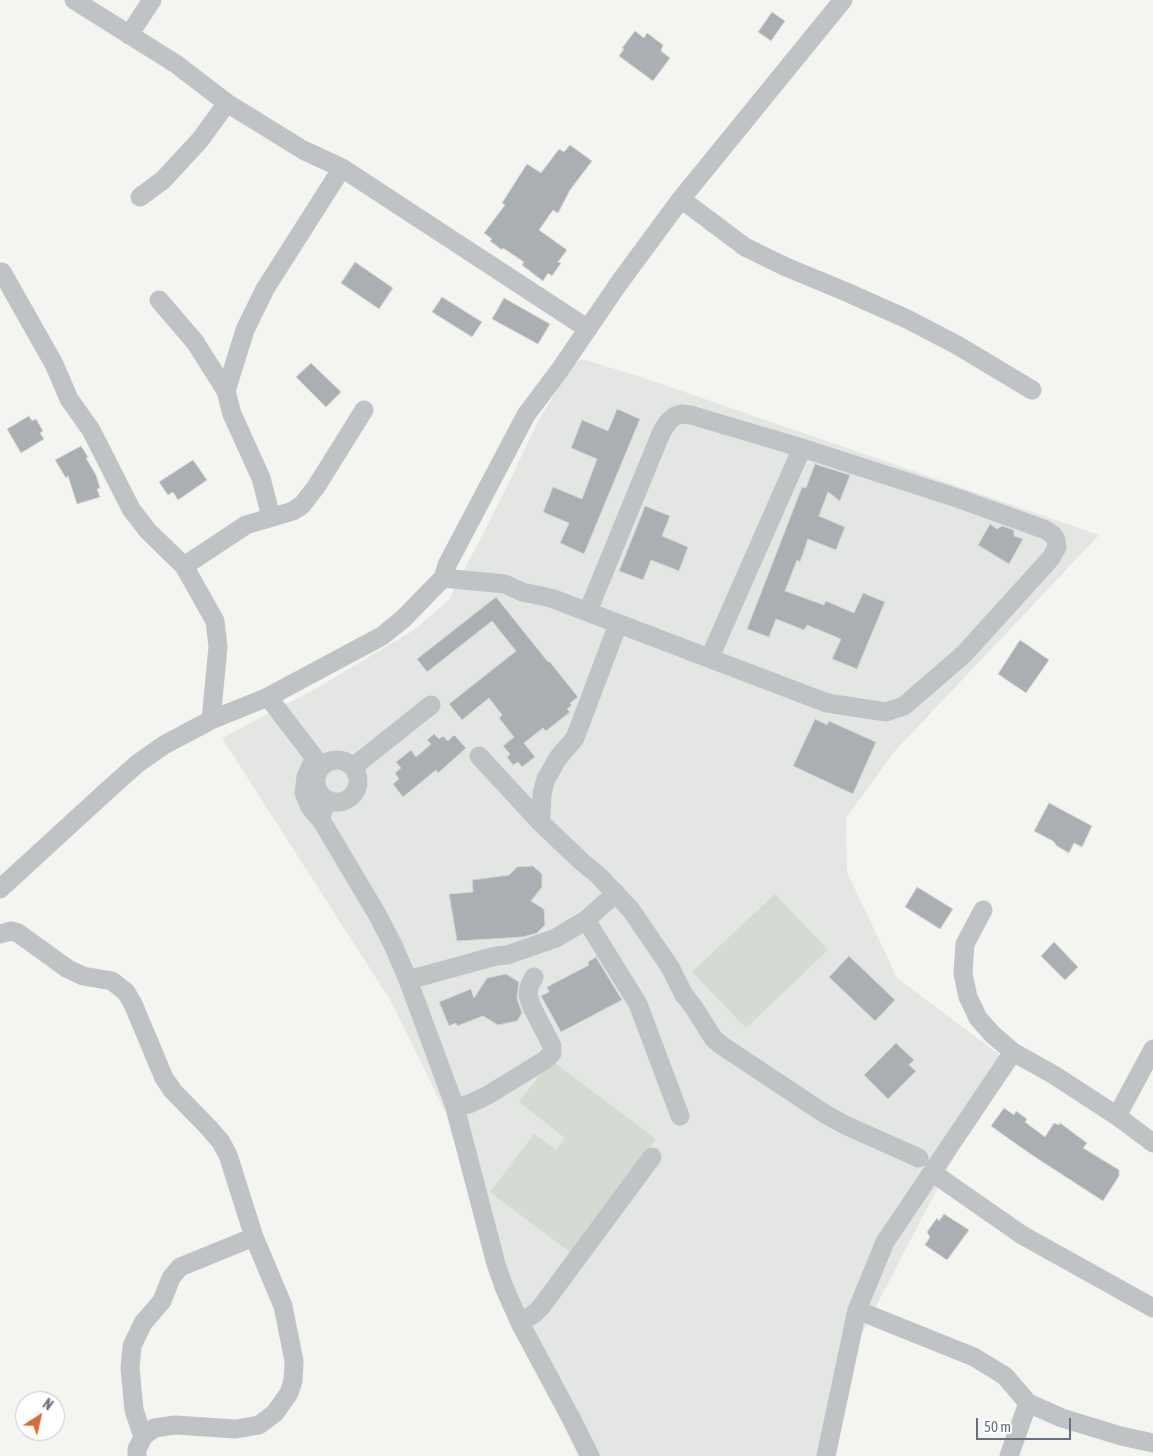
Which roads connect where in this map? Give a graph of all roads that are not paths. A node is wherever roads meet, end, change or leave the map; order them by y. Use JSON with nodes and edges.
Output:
{"nodes":[{"id":1,"x":74,"y":0,"type":"edge"},
{"id":2,"x":152,"y":0,"type":"edge"},
{"id":3,"x":844,"y":0,"type":"edge"},
{"id":4,"x":129,"y":35,"type":"junction"},
{"id":5,"x":227,"y":103,"type":"junction"},
{"id":6,"x":342,"y":168,"type":"junction"},
{"id":7,"x":140,"y":197,"type":"dead end"},
{"id":8,"x":681,"y":199,"type":"junction"},
{"id":9,"x":2,"y":272,"type":"dead end"},
{"id":10,"x":159,"y":300,"type":"dead end"},
{"id":11,"x":588,"y":328,"type":"junction"},
{"id":12,"x":1032,"y":390,"type":"dead end"},
{"id":13,"x":226,"y":391,"type":"junction"},
{"id":14,"x":364,"y":410,"type":"dead end"},
{"id":15,"x":802,"y":448,"type":"junction"},
{"id":16,"x":271,"y":516,"type":"junction"},
{"id":17,"x":184,"y":566,"type":"junction"},
{"id":18,"x":443,"y":578,"type":"junction"},
{"id":19,"x":588,"y":611,"type":"junction"},
{"id":20,"x":618,"y":624,"type":"junction"},
{"id":21,"x":710,"y":657,"type":"junction"},
{"id":22,"x":268,"y":697,"type":"junction"},
{"id":23,"x":431,"y":705,"type":"dead end"},
{"id":24,"x":211,"y":720,"type":"junction"},
{"id":25,"x":479,"y":756,"type":"dead end"},
{"id":26,"x":318,"y":762,"type":"junction"},
{"id":27,"x":353,"y":767,"type":"junction"},
{"id":28,"x":328,"y":800,"type":"junction"},
{"id":29,"x":322,"y":820,"type":"junction"},
{"id":30,"x":539,"y":820,"type":"junction"},
{"id":31,"x":0,"y":889,"type":"edge"},
{"id":32,"x":616,"y":893,"type":"junction"},
{"id":33,"x":983,"y":910,"type":"dead end"},
{"id":34,"x":586,"y":920,"type":"junction"},
{"id":35,"x":0,"y":934,"type":"edge"},
{"id":36,"x":534,"y":978,"type":"dead end"},
{"id":37,"x":408,"y":980,"type":"junction"},
{"id":38,"x":1153,"y":1049,"type":"edge"},
{"id":39,"x":1013,"y":1052,"type":"junction"},
{"id":40,"x":455,"y":1107,"type":"junction"},
{"id":41,"x":680,"y":1116,"type":"dead end"},
{"id":42,"x":1117,"y":1116,"type":"junction"},
{"id":43,"x":1153,"y":1143,"type":"edge"},
{"id":44,"x":652,"y":1157,"type":"dead end"},
{"id":45,"x":919,"y":1158,"type":"dead end"},
{"id":46,"x":933,"y":1173,"type":"junction"},
{"id":47,"x":254,"y":1237,"type":"junction"},
{"id":48,"x":1153,"y":1308,"type":"edge"},
{"id":49,"x":856,"y":1310,"type":"junction"},
{"id":50,"x":520,"y":1323,"type":"junction"},
{"id":51,"x":1028,"y":1403,"type":"junction"},
{"id":52,"x":144,"y":1437,"type":"junction"},
{"id":53,"x":1153,"y":1443,"type":"edge"},
{"id":54,"x":137,"y":1456,"type":"edge"},
{"id":55,"x":590,"y":1456,"type":"edge"},
{"id":56,"x":826,"y":1456,"type":"edge"},
{"id":57,"x":1010,"y":1456,"type":"edge"}],
"edges":[{"from":1,"to":4,"type":"street"},
{"from":2,"to":4,"type":"street"},
{"from":3,"to":8,"type":"street"},
{"from":4,"to":5,"type":"street"},
{"from":5,"to":6,"type":"street"},
{"from":5,"to":7,"type":"street"},
{"from":6,"to":11,"type":"street"},
{"from":6,"to":13,"type":"street"},
{"from":8,"to":11,"type":"street"},
{"from":8,"to":12,"type":"street"},
{"from":9,"to":17,"type":"street"},
{"from":10,"to":13,"type":"street"},
{"from":11,"to":18,"type":"street"},
{"from":13,"to":16,"type":"street"},
{"from":14,"to":16,"type":"street"},
{"from":15,"to":19,"type":"street"},
{"from":15,"to":21,"type":"street"},
{"from":15,"to":21,"type":"street"},
{"from":16,"to":17,"type":"street"},
{"from":17,"to":24,"type":"street"},
{"from":18,"to":19,"type":"street"},
{"from":18,"to":22,"type":"street"},
{"from":19,"to":20,"type":"street"},
{"from":20,"to":21,"type":"street"},
{"from":20,"to":30,"type":"street"},
{"from":22,"to":24,"type":"street"},
{"from":22,"to":26,"type":"street"},
{"from":23,"to":27,"type":"street"},
{"from":24,"to":31,"type":"street"},
{"from":25,"to":30,"type":"street"},
{"from":26,"to":27,"type":"street"},
{"from":26,"to":28,"type":"street"},
{"from":26,"to":29,"type":"street"},
{"from":27,"to":28,"type":"street"},
{"from":28,"to":29,"type":"street"},
{"from":29,"to":37,"type":"street"},
{"from":30,"to":32,"type":"street"},
{"from":32,"to":34,"type":"street"},
{"from":32,"to":45,"type":"street"},
{"from":33,"to":39,"type":"street"},
{"from":34,"to":37,"type":"street"},
{"from":34,"to":41,"type":"street"},
{"from":35,"to":47,"type":"street"},
{"from":36,"to":40,"type":"street"},
{"from":37,"to":40,"type":"street"},
{"from":38,"to":42,"type":"street"},
{"from":39,"to":42,"type":"street"},
{"from":39,"to":46,"type":"street"},
{"from":40,"to":50,"type":"street"},
{"from":42,"to":43,"type":"street"},
{"from":44,"to":50,"type":"street"},
{"from":46,"to":48,"type":"street"},
{"from":46,"to":49,"type":"street"},
{"from":47,"to":52,"type":"street"},
{"from":47,"to":52,"type":"street"},
{"from":49,"to":51,"type":"street"},
{"from":49,"to":56,"type":"street"},
{"from":50,"to":55,"type":"street"},
{"from":51,"to":53,"type":"street"},
{"from":51,"to":57,"type":"street"},
{"from":52,"to":54,"type":"street"}]}
